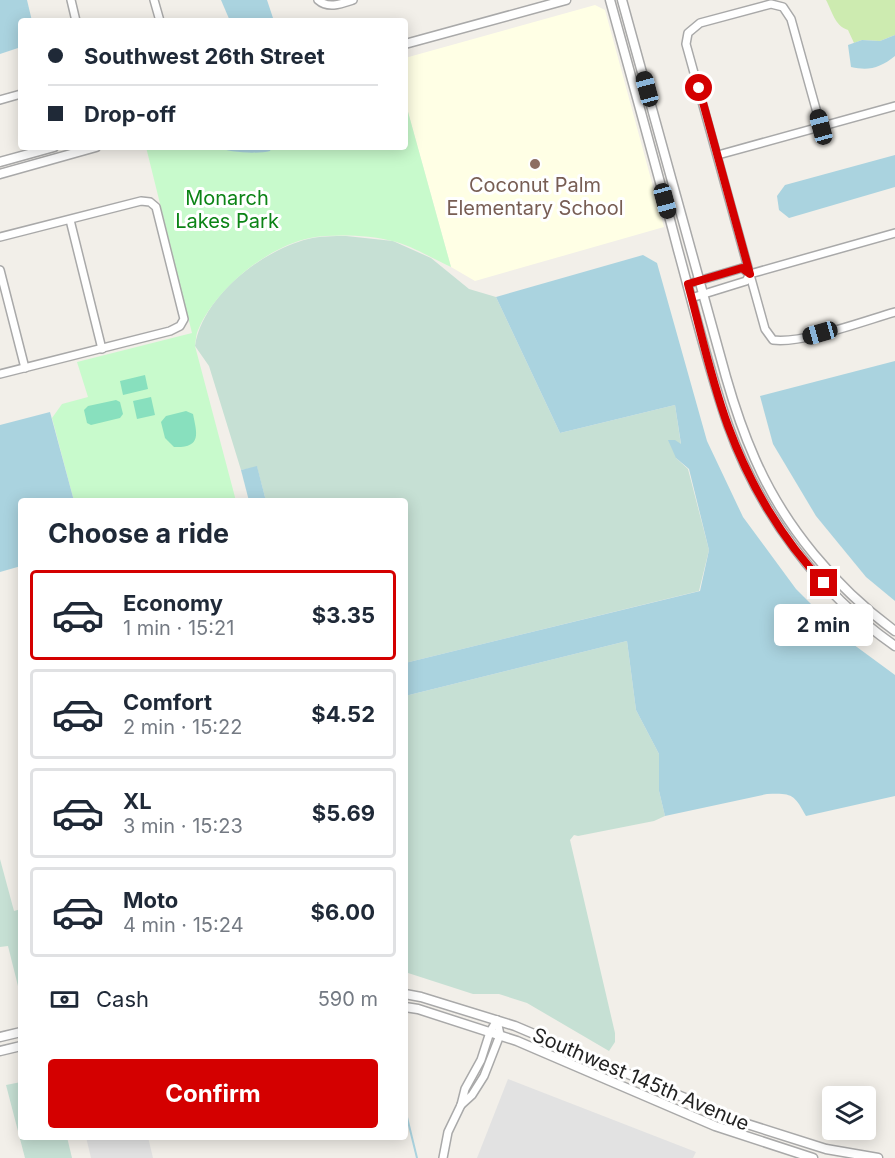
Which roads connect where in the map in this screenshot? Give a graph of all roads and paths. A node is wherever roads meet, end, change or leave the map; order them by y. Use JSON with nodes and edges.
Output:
{"nodes":[{"id":1,"x":71,"y":0,"type":"edge"},
{"id":2,"x":154,"y":0,"type":"edge"},
{"id":3,"x":353,"y":0,"type":"edge"},
{"id":4,"x":566,"y":0,"type":"edge"},
{"id":5,"x":610,"y":0,"type":"edge"},
{"id":6,"x":622,"y":0,"type":"edge"},
{"id":7,"x":320,"y":2,"type":"edge"},
{"id":8,"x":75,"y":18,"type":"edge"},
{"id":9,"x":159,"y":18,"type":"edge"},
{"id":10,"x":408,"y":43,"type":"edge"},
{"id":11,"x":18,"y":95,"type":"edge"},
{"id":12,"x":0,"y":100,"type":"edge"},
{"id":13,"x":895,"y":106,"type":"edge"},
{"id":14,"x":821,"y":127,"type":"junction"},
{"id":15,"x":43,"y":150,"type":"edge"},
{"id":16,"x":85,"y":150,"type":"edge"},
{"id":17,"x":718,"y":155,"type":"junction"},
{"id":18,"x":0,"y":162,"type":"edge"},
{"id":19,"x":0,"y":174,"type":"edge"},
{"id":20,"x":70,"y":220,"type":"junction"},
{"id":21,"x":895,"y":232,"type":"edge"},
{"id":22,"x":0,"y":237,"type":"edge"},
{"id":23,"x":0,"y":270,"type":"edge"},
{"id":24,"x":733,"y":271,"type":"junction"},
{"id":25,"x":750,"y":274,"type":"junction"},
{"id":26,"x":700,"y":280,"type":"junction"},
{"id":27,"x":688,"y":284,"type":"junction"},
{"id":28,"x":737,"y":284,"type":"junction"},
{"id":29,"x":704,"y":294,"type":"junction"},
{"id":30,"x":692,"y":298,"type":"junction"},
{"id":31,"x":895,"y":312,"type":"edge"},
{"id":32,"x":102,"y":349,"type":"junction"},
{"id":33,"x":710,"y":367,"type":"junction"},
{"id":34,"x":25,"y":368,"type":"junction"},
{"id":35,"x":0,"y":374,"type":"edge"},
{"id":36,"x":746,"y":437,"type":"junction"},
{"id":37,"x":895,"y":631,"type":"edge"},
{"id":38,"x":895,"y":646,"type":"edge"},
{"id":39,"x":408,"y":995,"type":"edge"},
{"id":40,"x":408,"y":1008,"type":"edge"},
{"id":41,"x":497,"y":1020,"type":"junction"},
{"id":42,"x":490,"y":1032,"type":"junction"},
{"id":43,"x":18,"y":1033,"type":"edge"},
{"id":44,"x":500,"y":1035,"type":"junction"},
{"id":45,"x":0,"y":1037,"type":"edge"},
{"id":46,"x":18,"y":1047,"type":"edge"},
{"id":47,"x":0,"y":1051,"type":"edge"},
{"id":48,"x":461,"y":1105,"type":"junction"},
{"id":49,"x":443,"y":1158,"type":"edge"},
{"id":50,"x":813,"y":1158,"type":"edge"},
{"id":51,"x":878,"y":1158,"type":"edge"}],
"edges":[{"from":1,"to":8,"type":"street"},
{"from":2,"to":9,"type":"street"},
{"from":3,"to":7,"type":"street"},
{"from":4,"to":10,"type":"street"},
{"from":5,"to":27,"type":"street"},
{"from":6,"to":26,"type":"street"},
{"from":11,"to":12,"type":"street"},
{"from":13,"to":14,"type":"street"},
{"from":14,"to":17,"type":"street"},
{"from":14,"to":17,"type":"street"},
{"from":15,"to":18,"type":"street"},
{"from":16,"to":19,"type":"street"},
{"from":17,"to":25,"type":"street"},
{"from":20,"to":22,"type":"street"},
{"from":20,"to":32,"type":"street"},
{"from":20,"to":32,"type":"street"},
{"from":21,"to":25,"type":"street"},
{"from":23,"to":34,"type":"street"},
{"from":24,"to":25,"type":"street"},
{"from":24,"to":26,"type":"street"},
{"from":24,"to":28,"type":"street"},
{"from":25,"to":28,"type":"street"},
{"from":25,"to":31,"type":"street"},
{"from":26,"to":27,"type":"street"},
{"from":26,"to":29,"type":"street"},
{"from":27,"to":30,"type":"street"},
{"from":28,"to":29,"type":"street"},
{"from":29,"to":30,"type":"street"},
{"from":29,"to":36,"type":"street"},
{"from":30,"to":33,"type":"street"},
{"from":32,"to":34,"type":"street"},
{"from":33,"to":36,"type":"street"},
{"from":33,"to":38,"type":"street"},
{"from":34,"to":35,"type":"street"},
{"from":36,"to":37,"type":"street"},
{"from":39,"to":41,"type":"street","name":"Southwest 145th Avenue"},
{"from":40,"to":42,"type":"street","name":"Southwest 145th Avenue"},
{"from":41,"to":42,"type":"street"},
{"from":41,"to":44,"type":"street"},
{"from":41,"to":51,"type":"street","name":"Southwest 145th Avenue"},
{"from":42,"to":44,"type":"street","name":"Southwest 145th Avenue"},
{"from":42,"to":48,"type":"street"},
{"from":43,"to":45,"type":"street"},
{"from":44,"to":48,"type":"street"},
{"from":44,"to":50,"type":"street","name":"Southwest 145th Avenue"},
{"from":46,"to":47,"type":"street"},
{"from":48,"to":49,"type":"street"}]}
